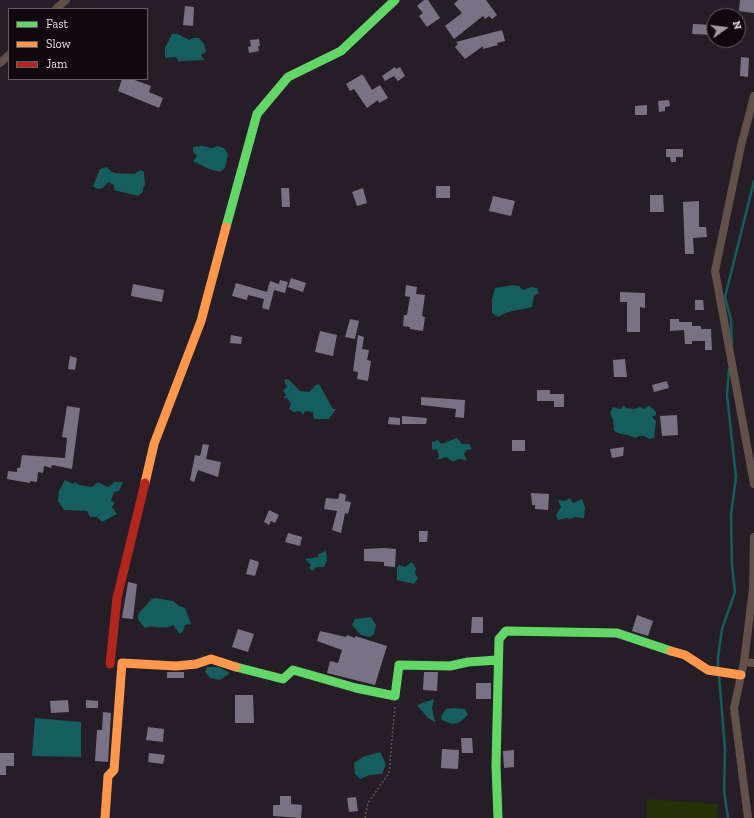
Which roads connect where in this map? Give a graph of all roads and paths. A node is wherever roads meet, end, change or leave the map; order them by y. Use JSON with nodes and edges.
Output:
{"nodes":[{"id":1,"x":66,"y":0,"type":"edge"},
{"id":2,"x":395,"y":0,"type":"edge"},
{"id":3,"x":57,"y":8,"type":"edge"},
{"id":4,"x":8,"y":56,"type":"edge"},
{"id":5,"x":0,"y":63,"type":"edge"},
{"id":6,"x":754,"y":96,"type":"edge"},
{"id":7,"x":754,"y":484,"type":"edge"},
{"id":8,"x":754,"y":537,"type":"edge"},
{"id":9,"x":498,"y":660,"type":"junction"},
{"id":10,"x":744,"y":662,"type":"junction"},
{"id":11,"x":754,"y":663,"type":"edge"},
{"id":12,"x":110,"y":664,"type":"dead end"},
{"id":13,"x":741,"y":675,"type":"junction"},
{"id":14,"x":395,"y":696,"type":"junction"},
{"id":15,"x":105,"y":818,"type":"edge"},
{"id":16,"x":365,"y":818,"type":"edge"},
{"id":17,"x":498,"y":818,"type":"edge"},
{"id":18,"x":748,"y":818,"type":"edge"}],
"edges":[{"from":1,"to":3,"type":"street"},
{"from":2,"to":12,"type":"street"},
{"from":4,"to":5,"type":"street"},
{"from":6,"to":7,"type":"street"},
{"from":8,"to":10,"type":"street"},
{"from":9,"to":13,"type":"street"},
{"from":9,"to":14,"type":"street"},
{"from":9,"to":17,"type":"street"},
{"from":10,"to":11,"type":"street"},
{"from":10,"to":13,"type":"street"},
{"from":13,"to":18,"type":"street"},
{"from":14,"to":15,"type":"street"},
{"from":14,"to":16,"type":"path"}]}
